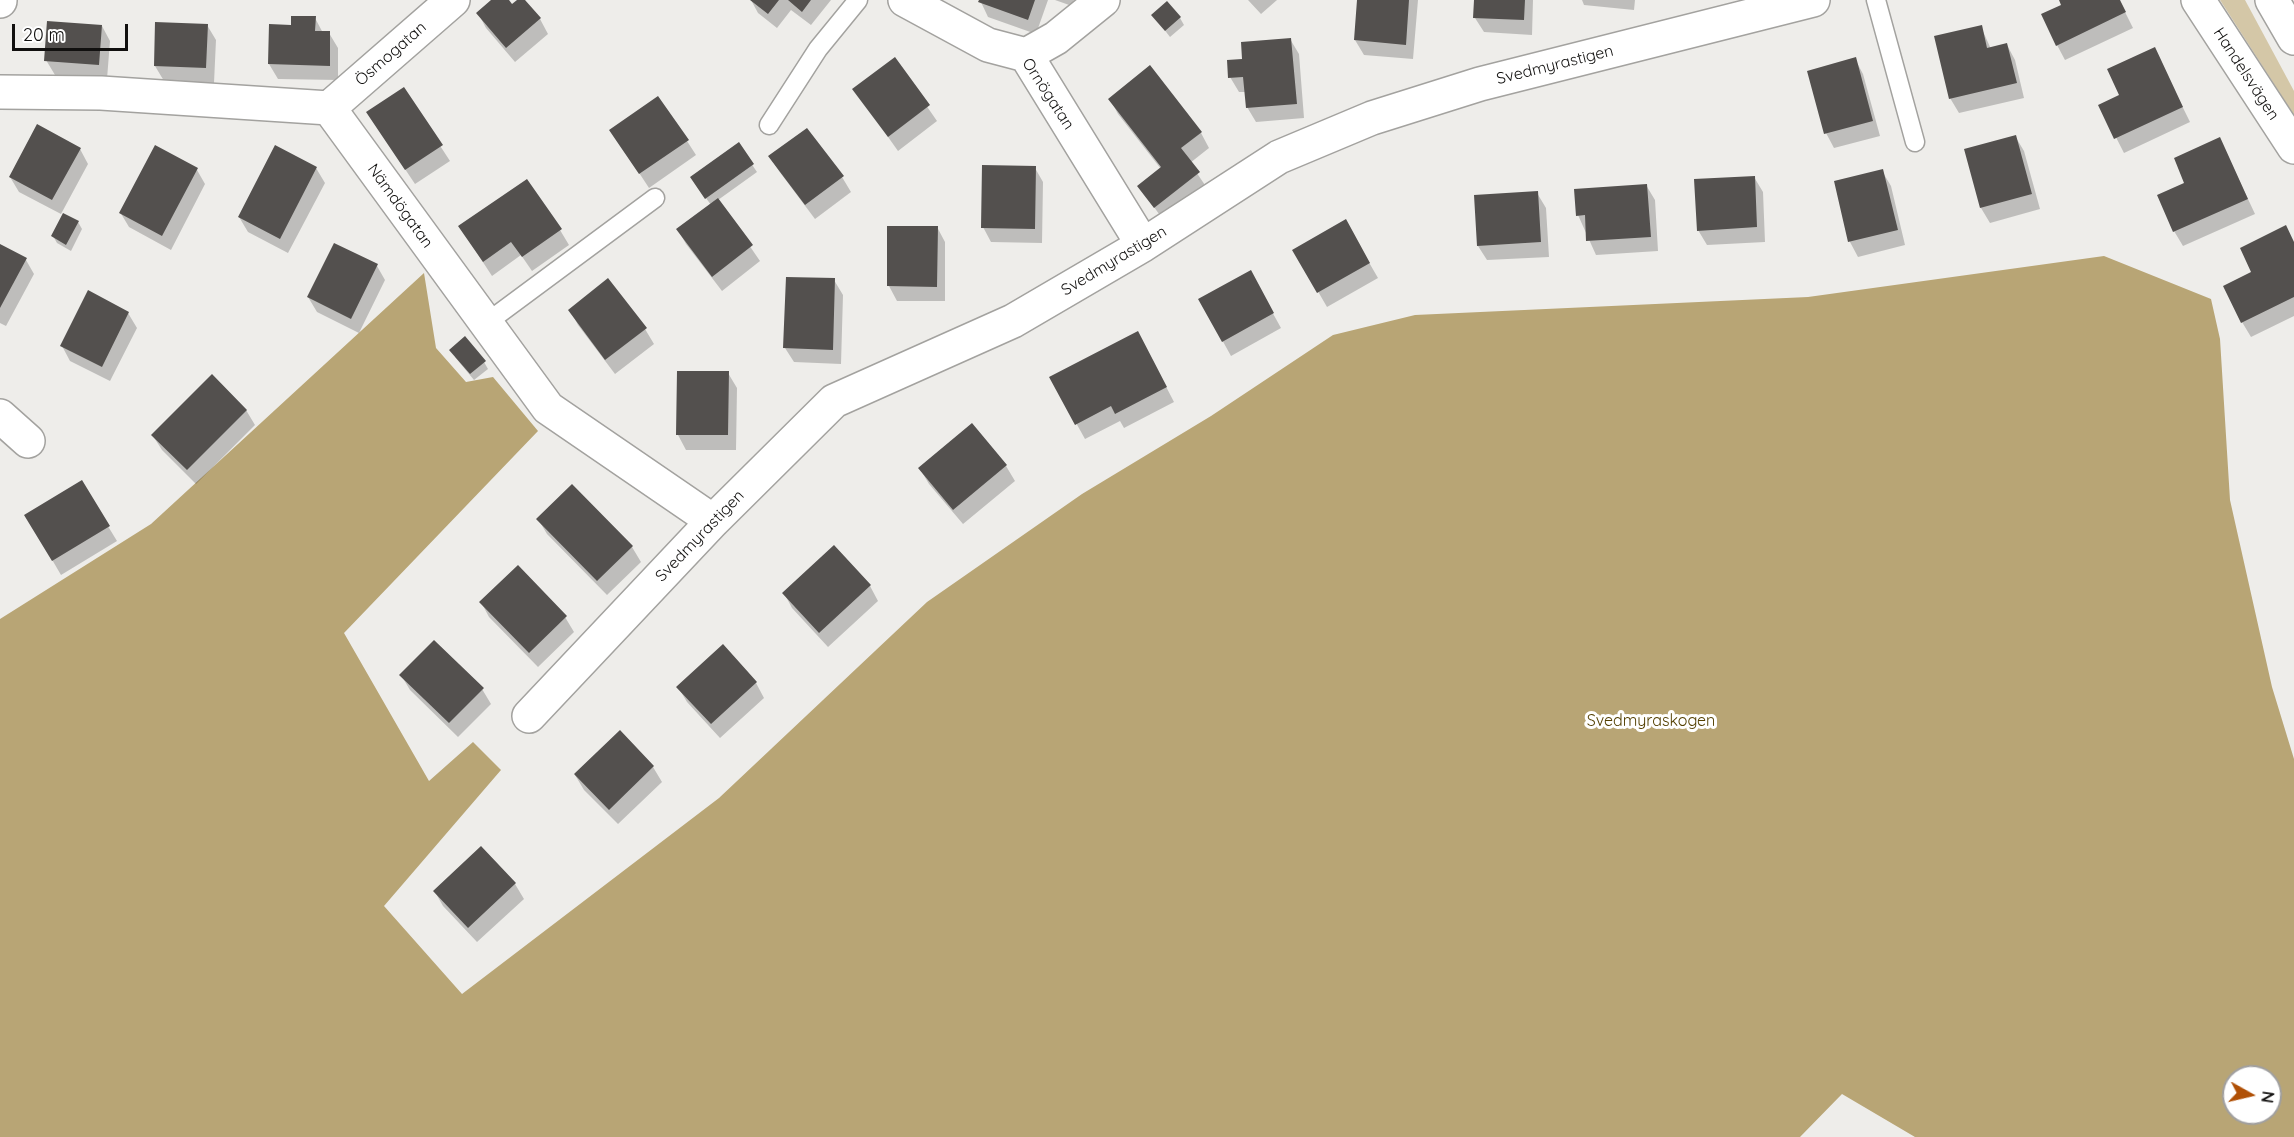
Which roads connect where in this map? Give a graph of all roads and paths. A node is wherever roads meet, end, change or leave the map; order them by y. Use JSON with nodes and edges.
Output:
{"nodes":[{"id":1,"x":453,"y":0,"type":"edge"},
{"id":2,"x":858,"y":0,"type":"edge"},
{"id":3,"x":905,"y":0,"type":"edge"},
{"id":4,"x":1103,"y":0,"type":"edge"},
{"id":5,"x":1813,"y":0,"type":"edge"},
{"id":6,"x":1876,"y":0,"type":"edge"},
{"id":7,"x":2198,"y":0,"type":"edge"},
{"id":8,"x":2272,"y":0,"type":"edge"},
{"id":9,"x":2294,"y":38,"type":"edge"},
{"id":10,"x":1026,"y":55,"type":"junction"},
{"id":11,"x":0,"y":92,"type":"edge"},
{"id":12,"x":328,"y":108,"type":"junction"},
{"id":13,"x":770,"y":125,"type":"dead end"},
{"id":14,"x":1915,"y":142,"type":"dead end"},
{"id":15,"x":2294,"y":147,"type":"edge"},
{"id":16,"x":655,"y":198,"type":"dead end"},
{"id":17,"x":1143,"y":245,"type":"junction"},
{"id":18,"x":485,"y":324,"type":"junction"},
{"id":19,"x":0,"y":416,"type":"edge"},
{"id":20,"x":28,"y":441,"type":"dead end"},
{"id":21,"x":713,"y":521,"type":"junction"},
{"id":22,"x":529,"y":716,"type":"dead end"}],
"edges":[{"from":1,"to":12,"type":"street","name":"Ösmogatan"},
{"from":2,"to":13,"type":"lane"},
{"from":3,"to":10,"type":"street","name":"Ornögatan"},
{"from":4,"to":10,"type":"street"},
{"from":5,"to":17,"type":"street","name":"Svedmyrastigen"},
{"from":6,"to":14,"type":"lane"},
{"from":7,"to":15,"type":"street","name":"Handelsvägen"},
{"from":8,"to":9,"type":"street"},
{"from":10,"to":17,"type":"street","name":"Ornögatan"},
{"from":11,"to":12,"type":"street"},
{"from":12,"to":18,"type":"street","name":"Nämdögatan"},
{"from":16,"to":18,"type":"lane"},
{"from":17,"to":21,"type":"street","name":"Svedmyrastigen"},
{"from":18,"to":21,"type":"street","name":"Nämdögatan"},
{"from":19,"to":20,"type":"street"},
{"from":21,"to":22,"type":"street","name":"Svedmyrastigen"}]}
